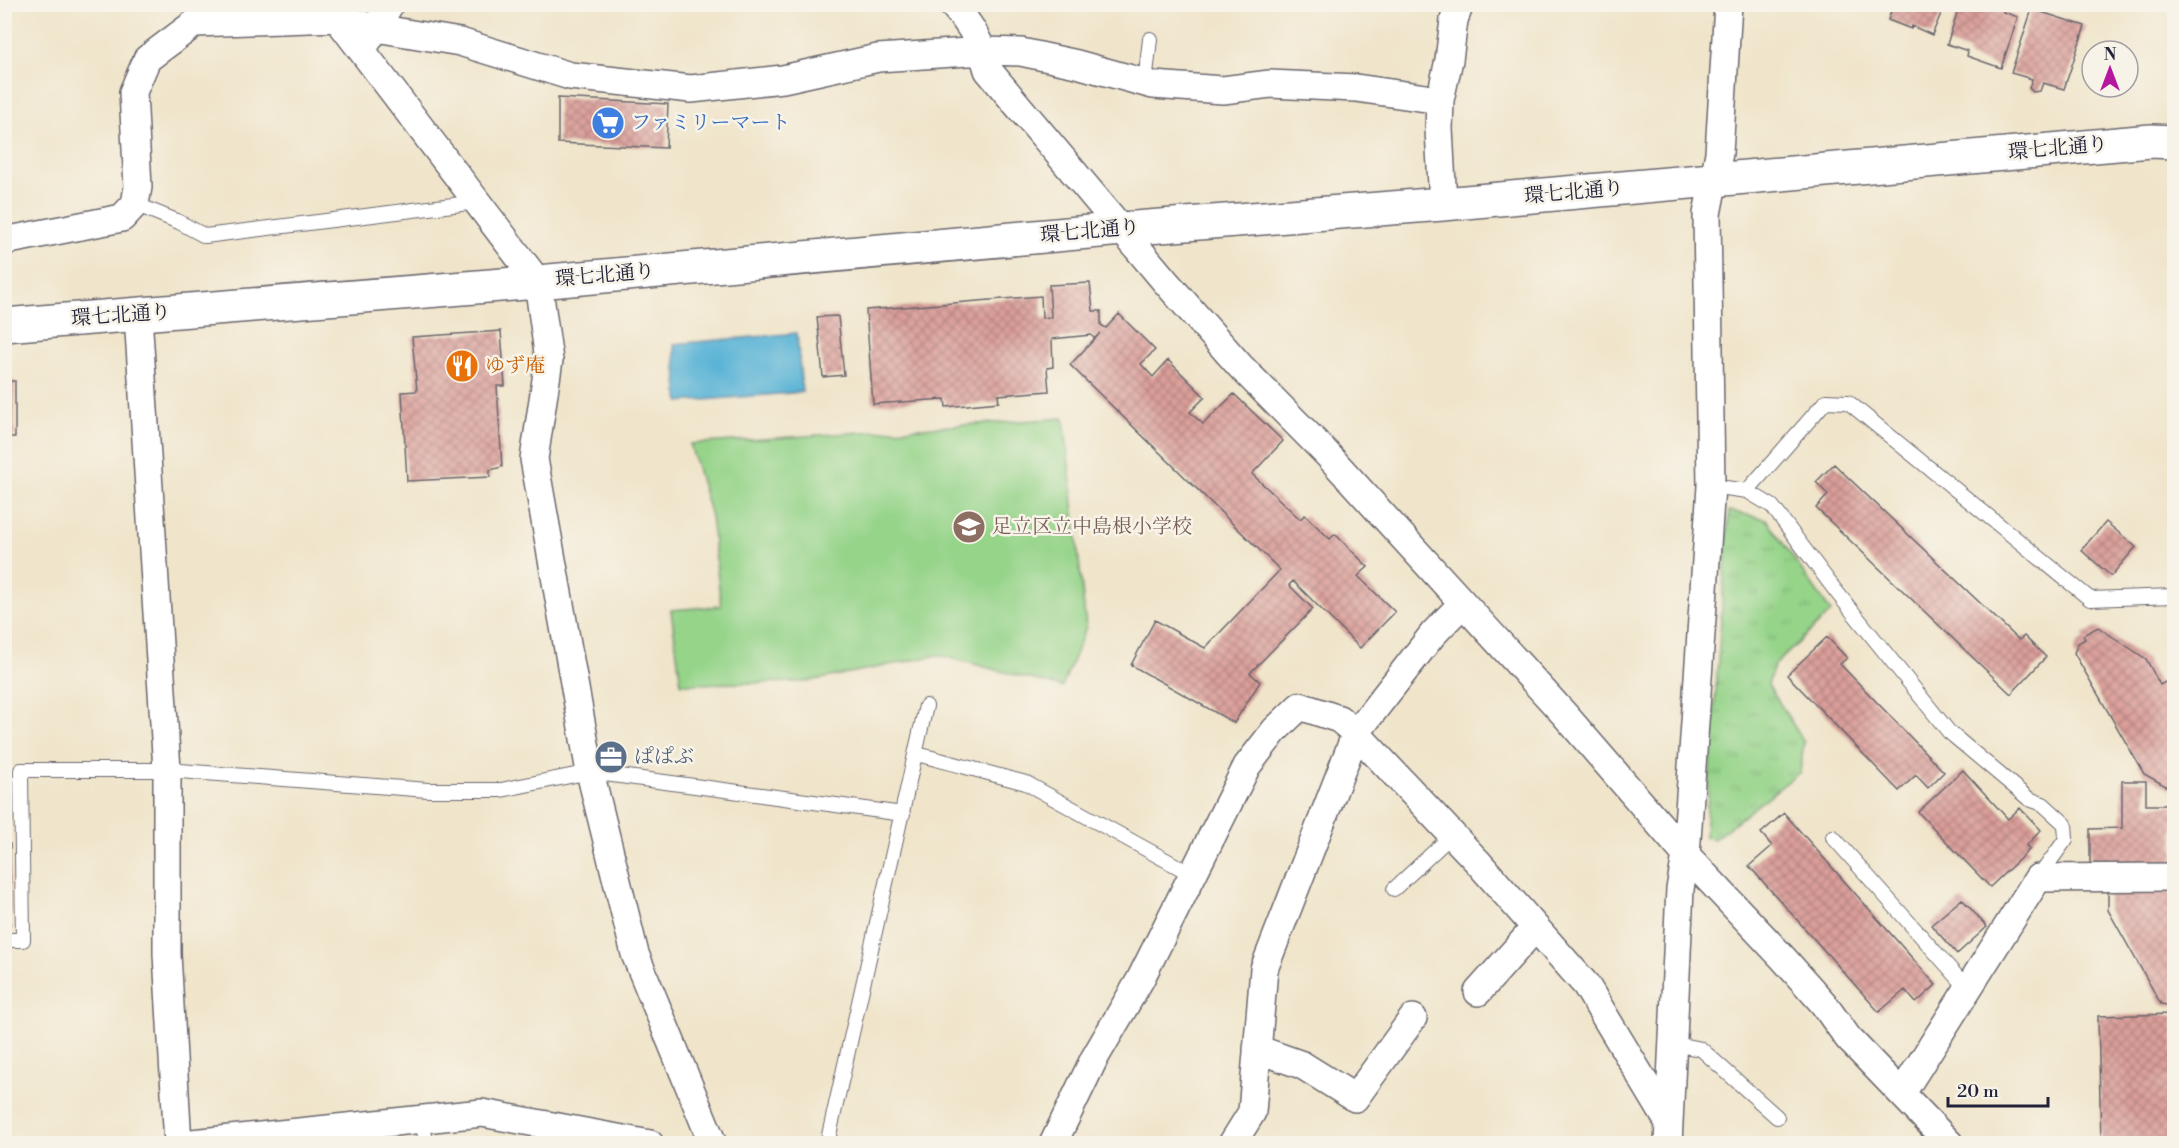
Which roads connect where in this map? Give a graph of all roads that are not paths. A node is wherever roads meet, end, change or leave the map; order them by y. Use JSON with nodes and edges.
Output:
{"nodes":[{"id":1,"x":390,"y":4,"type":"edge"},
{"id":2,"x":952,"y":4,"type":"edge"},
{"id":3,"x":1460,"y":4,"type":"edge"},
{"id":4,"x":1728,"y":4,"type":"edge"},
{"id":5,"x":331,"y":11,"type":"edge"},
{"id":6,"x":376,"y":28,"type":"junction"},
{"id":7,"x":1150,"y":39,"type":"dead end"},
{"id":8,"x":362,"y":51,"type":"junction"},
{"id":9,"x":983,"y":51,"type":"junction"},
{"id":10,"x":1146,"y":83,"type":"junction"},
{"id":11,"x":1440,"y":100,"type":"junction"},
{"id":12,"x":2175,"y":142,"type":"edge"},
{"id":13,"x":1713,"y":181,"type":"junction"},
{"id":14,"x":477,"y":202,"type":"junction"},
{"id":15,"x":135,"y":204,"type":"junction"},
{"id":16,"x":1443,"y":204,"type":"junction"},
{"id":17,"x":1122,"y":229,"type":"junction"},
{"id":18,"x":4,"y":242,"type":"edge"},
{"id":19,"x":538,"y":282,"type":"junction"},
{"id":20,"x":138,"y":315,"type":"junction"},
{"id":21,"x":4,"y":324,"type":"edge"},
{"id":22,"x":1711,"y":486,"type":"junction"},
{"id":23,"x":1747,"y":491,"type":"junction"},
{"id":24,"x":2175,"y":596,"type":"edge"},
{"id":25,"x":1463,"y":603,"type":"junction"},
{"id":26,"x":926,"y":706,"type":"dead end"},
{"id":27,"x":1356,"y":733,"type":"junction"},
{"id":28,"x":917,"y":753,"type":"junction"},
{"id":29,"x":167,"y":770,"type":"junction"},
{"id":30,"x":590,"y":772,"type":"junction"},
{"id":31,"x":903,"y":814,"type":"junction"},
{"id":32,"x":1452,"y":835,"type":"junction"},
{"id":33,"x":1833,"y":837,"type":"dead end"},
{"id":34,"x":1686,"y":855,"type":"junction"},
{"id":35,"x":1193,"y":875,"type":"junction"},
{"id":36,"x":2175,"y":877,"type":"edge"},
{"id":37,"x":2038,"y":878,"type":"junction"},
{"id":38,"x":1394,"y":889,"type":"dead end"},
{"id":39,"x":1535,"y":927,"type":"junction"},
{"id":40,"x":4,"y":940,"type":"edge"},
{"id":41,"x":1968,"y":989,"type":"junction"},
{"id":42,"x":1478,"y":992,"type":"dead end"},
{"id":43,"x":1413,"y":1018,"type":"dead end"},
{"id":44,"x":1673,"y":1044,"type":"junction"},
{"id":45,"x":1257,"y":1049,"type":"junction"},
{"id":46,"x":1902,"y":1093,"type":"junction"},
{"id":47,"x":1777,"y":1117,"type":"dead end"},
{"id":48,"x":424,"y":1131,"type":"edge"},
{"id":49,"x":1668,"y":1133,"type":"edge"},
{"id":50,"x":554,"y":1135,"type":"edge"},
{"id":51,"x":180,"y":1143,"type":"edge"},
{"id":52,"x":650,"y":1143,"type":"edge"},
{"id":53,"x":713,"y":1143,"type":"edge"},
{"id":54,"x":827,"y":1143,"type":"edge"},
{"id":55,"x":1053,"y":1143,"type":"edge"},
{"id":56,"x":1232,"y":1143,"type":"edge"},
{"id":57,"x":1950,"y":1143,"type":"edge"}],
"edges":[{"from":1,"to":6,"type":"street"},
{"from":2,"to":9,"type":"street"},
{"from":3,"to":11,"type":"street"},
{"from":4,"to":13,"type":"street"},
{"from":5,"to":6,"type":"street"},
{"from":5,"to":8,"type":"street"},
{"from":5,"to":15,"type":"street"},
{"from":6,"to":8,"type":"street"},
{"from":6,"to":9,"type":"street"},
{"from":7,"to":10,"type":"lane"},
{"from":8,"to":14,"type":"street"},
{"from":9,"to":10,"type":"street"},
{"from":9,"to":17,"type":"street"},
{"from":10,"to":11,"type":"street"},
{"from":11,"to":16,"type":"street"},
{"from":12,"to":13,"type":"street","name":"環七北通り"},
{"from":13,"to":16,"type":"street","name":"環七北通り"},
{"from":13,"to":22,"type":"street"},
{"from":14,"to":15,"type":"lane"},
{"from":14,"to":19,"type":"street"},
{"from":15,"to":18,"type":"street"},
{"from":16,"to":17,"type":"street","name":"環七北通り"},
{"from":17,"to":19,"type":"street","name":"環七北通り"},
{"from":17,"to":25,"type":"street"},
{"from":19,"to":20,"type":"street","name":"環七北通り"},
{"from":19,"to":30,"type":"street"},
{"from":20,"to":21,"type":"street","name":"環七北通り"},
{"from":20,"to":29,"type":"street"},
{"from":22,"to":23,"type":"lane"},
{"from":22,"to":34,"type":"street"},
{"from":23,"to":24,"type":"lane"},
{"from":23,"to":37,"type":"lane"},
{"from":25,"to":27,"type":"street"},
{"from":25,"to":34,"type":"street"},
{"from":26,"to":28,"type":"lane"},
{"from":27,"to":32,"type":"street"},
{"from":27,"to":35,"type":"street"},
{"from":27,"to":45,"type":"street"},
{"from":28,"to":31,"type":"lane"},
{"from":28,"to":35,"type":"lane"},
{"from":29,"to":30,"type":"lane"},
{"from":29,"to":40,"type":"lane"},
{"from":29,"to":51,"type":"street"},
{"from":30,"to":31,"type":"lane"},
{"from":30,"to":53,"type":"street"},
{"from":31,"to":54,"type":"lane"},
{"from":32,"to":38,"type":"lane"},
{"from":32,"to":39,"type":"street"},
{"from":33,"to":41,"type":"lane"},
{"from":34,"to":44,"type":"street"},
{"from":34,"to":46,"type":"street"},
{"from":35,"to":55,"type":"street"},
{"from":36,"to":37,"type":"street"},
{"from":37,"to":41,"type":"street"},
{"from":39,"to":42,"type":"street"},
{"from":39,"to":49,"type":"street"},
{"from":41,"to":46,"type":"street"},
{"from":43,"to":45,"type":"street"},
{"from":44,"to":47,"type":"lane"},
{"from":44,"to":49,"type":"street"},
{"from":45,"to":56,"type":"street"},
{"from":46,"to":57,"type":"street"},
{"from":48,"to":50,"type":"street"},
{"from":48,"to":51,"type":"street"},
{"from":50,"to":52,"type":"street"}]}
